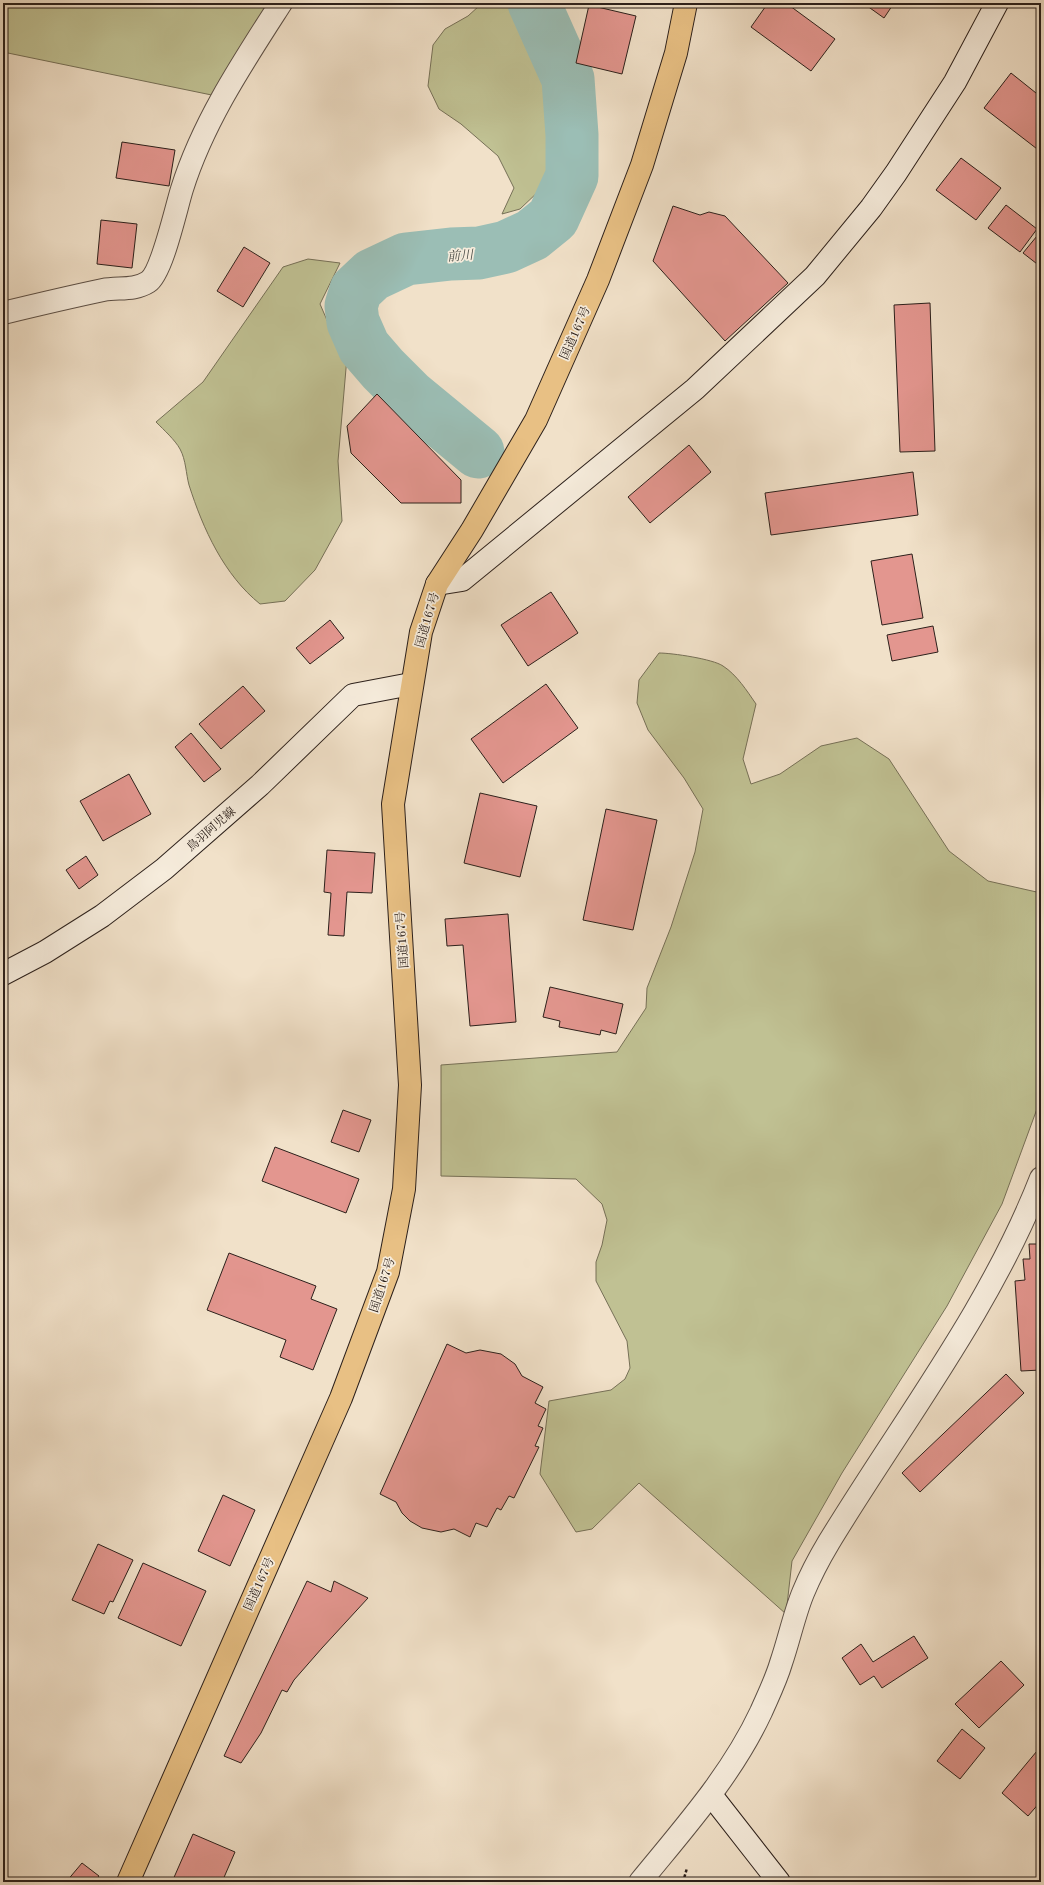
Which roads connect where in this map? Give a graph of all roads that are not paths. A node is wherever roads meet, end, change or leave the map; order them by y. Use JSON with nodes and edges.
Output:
{"nodes":[{"id":1,"x":281,"y":3,"type":"edge"},
{"id":2,"x":686,"y":3,"type":"edge"},
{"id":3,"x":997,"y":3,"type":"edge"},
{"id":4,"x":3,"y":313,"type":"edge"},
{"id":5,"x":437,"y":584,"type":"junction"},
{"id":6,"x":412,"y":684,"type":"junction"},
{"id":7,"x":3,"y":974,"type":"edge"},
{"id":8,"x":1041,"y":1178,"type":"edge"},
{"id":9,"x":711,"y":1795,"type":"junction"},
{"id":10,"x":128,"y":1882,"type":"edge"},
{"id":11,"x":640,"y":1882,"type":"edge"},
{"id":12,"x":779,"y":1882,"type":"edge"}],
"edges":[{"from":1,"to":4,"type":"street"},
{"from":2,"to":5,"type":"highway","name":"国道167号"},
{"from":3,"to":5,"type":"street"},
{"from":5,"to":6,"type":"highway","name":"国道167号"},
{"from":6,"to":7,"type":"street","name":"鳥羽阿児線"},
{"from":6,"to":10,"type":"highway","name":"国道167号"},
{"from":8,"to":9,"type":"street"},
{"from":9,"to":11,"type":"street"},
{"from":9,"to":12,"type":"street"}]}
